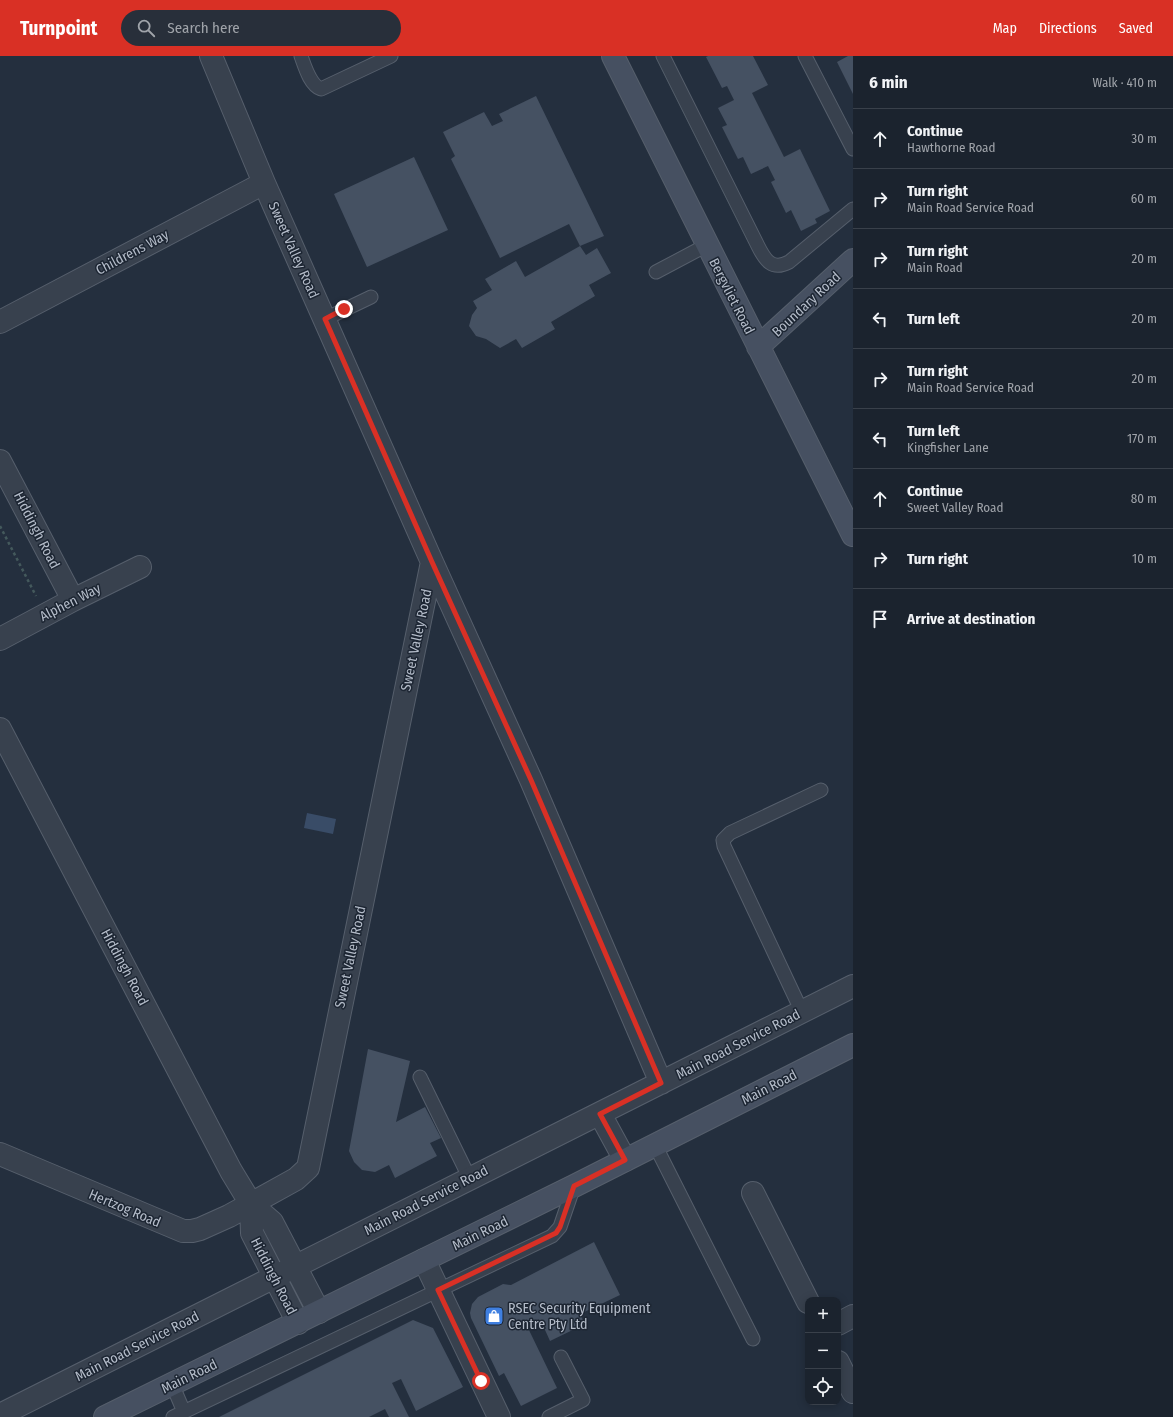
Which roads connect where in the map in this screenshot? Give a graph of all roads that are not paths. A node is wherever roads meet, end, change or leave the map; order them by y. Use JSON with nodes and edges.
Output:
{"nodes":[{"id":1,"x":211,"y":56,"type":"edge"},
{"id":2,"x":301,"y":56,"type":"edge"},
{"id":3,"x":391,"y":56,"type":"edge"},
{"id":4,"x":613,"y":56,"type":"edge"},
{"id":5,"x":663,"y":56,"type":"edge"},
{"id":6,"x":805,"y":56,"type":"edge"},
{"id":7,"x":853,"y":149,"type":"edge"},
{"id":8,"x":264,"y":183,"type":"junction"},
{"id":9,"x":853,"y":209,"type":"edge"},
{"id":10,"x":707,"y":245,"type":"junction"},
{"id":11,"x":853,"y":260,"type":"edge"},
{"id":12,"x":656,"y":272,"type":"dead end"},
{"id":13,"x":371,"y":297,"type":"dead end"},
{"id":14,"x":325,"y":319,"type":"junction"},
{"id":15,"x":0,"y":322,"type":"edge"},
{"id":16,"x":758,"y":347,"type":"junction"},
{"id":17,"x":0,"y":460,"type":"edge"},
{"id":18,"x":853,"y":535,"type":"edge"},
{"id":19,"x":432,"y":562,"type":"junction"},
{"id":20,"x":140,"y":568,"type":"dead end"},
{"id":21,"x":73,"y":600,"type":"junction"},
{"id":22,"x":0,"y":639,"type":"edge"},
{"id":23,"x":0,"y":729,"type":"edge"},
{"id":24,"x":821,"y":790,"type":"dead end"},
{"id":25,"x":853,"y":986,"type":"edge"},
{"id":26,"x":802,"y":1012,"type":"junction"},
{"id":27,"x":853,"y":1045,"type":"edge"},
{"id":28,"x":420,"y":1077,"type":"dead end"},
{"id":29,"x":661,"y":1083,"type":"junction"},
{"id":30,"x":600,"y":1114,"type":"junction"},
{"id":31,"x":655,"y":1145,"type":"junction"},
{"id":32,"x":0,"y":1154,"type":"edge"},
{"id":33,"x":625,"y":1160,"type":"junction"},
{"id":34,"x":470,"y":1178,"type":"junction"},
{"id":35,"x":574,"y":1186,"type":"junction"},
{"id":36,"x":753,"y":1193,"type":"dead end"},
{"id":37,"x":251,"y":1204,"type":"junction"},
{"id":38,"x":424,"y":1260,"type":"junction"},
{"id":39,"x":295,"y":1266,"type":"junction"},
{"id":40,"x":274,"y":1277,"type":"junction"},
{"id":41,"x":438,"y":1290,"type":"junction"},
{"id":42,"x":805,"y":1297,"type":"edge"},
{"id":43,"x":319,"y":1312,"type":"junction"},
{"id":44,"x":853,"y":1316,"type":"edge"},
{"id":45,"x":841,"y":1322,"type":"edge"},
{"id":46,"x":298,"y":1323,"type":"junction"},
{"id":47,"x":753,"y":1339,"type":"dead end"},
{"id":48,"x":561,"y":1357,"type":"dead end"},
{"id":49,"x":841,"y":1368,"type":"edge"},
{"id":50,"x":172,"y":1384,"type":"junction"},
{"id":51,"x":853,"y":1392,"type":"edge"},
{"id":52,"x":179,"y":1414,"type":"edge"},
{"id":53,"x":0,"y":1415,"type":"edge"},
{"id":54,"x":105,"y":1417,"type":"edge"},
{"id":55,"x":499,"y":1417,"type":"edge"},
{"id":56,"x":549,"y":1417,"type":"edge"}],
"edges":[{"from":1,"to":8,"type":"street","name":"Sweet Valley Road"},
{"from":2,"to":3,"type":"lane"},
{"from":4,"to":10,"type":"main road","name":"Bergvliet Road"},
{"from":5,"to":9,"type":"lane"},
{"from":6,"to":7,"type":"lane"},
{"from":8,"to":14,"type":"street","name":"Sweet Valley Road"},
{"from":8,"to":15,"type":"street","name":"Childrens Way"},
{"from":10,"to":12,"type":"lane"},
{"from":10,"to":16,"type":"main road","name":"Bergvliet Road"},
{"from":11,"to":16,"type":"main road","name":"Boundary Road"},
{"from":13,"to":14,"type":"lane"},
{"from":14,"to":19,"type":"street","name":"Sweet Valley Road"},
{"from":16,"to":18,"type":"main road","name":"Bergvliet Road"},
{"from":17,"to":21,"type":"street","name":"Hiddingh Road"},
{"from":19,"to":29,"type":"street"},
{"from":19,"to":37,"type":"street","name":"Sweet Valley Road"},
{"from":20,"to":21,"type":"street","name":"Alphen Way"},
{"from":21,"to":22,"type":"street","name":"Alphen Way"},
{"from":23,"to":37,"type":"street","name":"Hiddingh Road"},
{"from":24,"to":26,"type":"lane"},
{"from":25,"to":26,"type":"street","name":"Main Road Service Road"},
{"from":26,"to":29,"type":"street","name":"Main Road Service Road"},
{"from":27,"to":31,"type":"main road","name":"Main Road"},
{"from":28,"to":34,"type":"lane"},
{"from":29,"to":30,"type":"street","name":"Main Road Service Road"},
{"from":30,"to":33,"type":"street"},
{"from":30,"to":34,"type":"street","name":"Main Road Service Road"},
{"from":31,"to":33,"type":"main road","name":"Main Road"},
{"from":31,"to":47,"type":"lane"},
{"from":32,"to":37,"type":"street","name":"Hertzog Road"},
{"from":33,"to":35,"type":"main road","name":"Main Road"},
{"from":34,"to":39,"type":"street","name":"Main Road Service Road"},
{"from":35,"to":38,"type":"main road","name":"Main Road"},
{"from":35,"to":41,"type":"lane"},
{"from":36,"to":42,"type":"street"},
{"from":37,"to":39,"type":"street","name":"Hiddingh Road"},
{"from":37,"to":40,"type":"street","name":"Hiddingh Road"},
{"from":38,"to":41,"type":"street"},
{"from":38,"to":43,"type":"main road","name":"Main Road"},
{"from":39,"to":40,"type":"street","name":"Main Road Service Road"},
{"from":39,"to":43,"type":"street","name":"Hiddingh Road"},
{"from":40,"to":46,"type":"street","name":"Hiddingh Road"},
{"from":40,"to":53,"type":"street","name":"Main Road Service Road"},
{"from":41,"to":52,"type":"lane"},
{"from":41,"to":55,"type":"street"},
{"from":43,"to":46,"type":"main road","name":"Main Road"},
{"from":44,"to":45,"type":"street"},
{"from":46,"to":50,"type":"main road","name":"Main Road"},
{"from":48,"to":56,"type":"lane"},
{"from":49,"to":51,"type":"street"},
{"from":50,"to":52,"type":"lane"},
{"from":50,"to":54,"type":"main road","name":"Main Road"}]}
